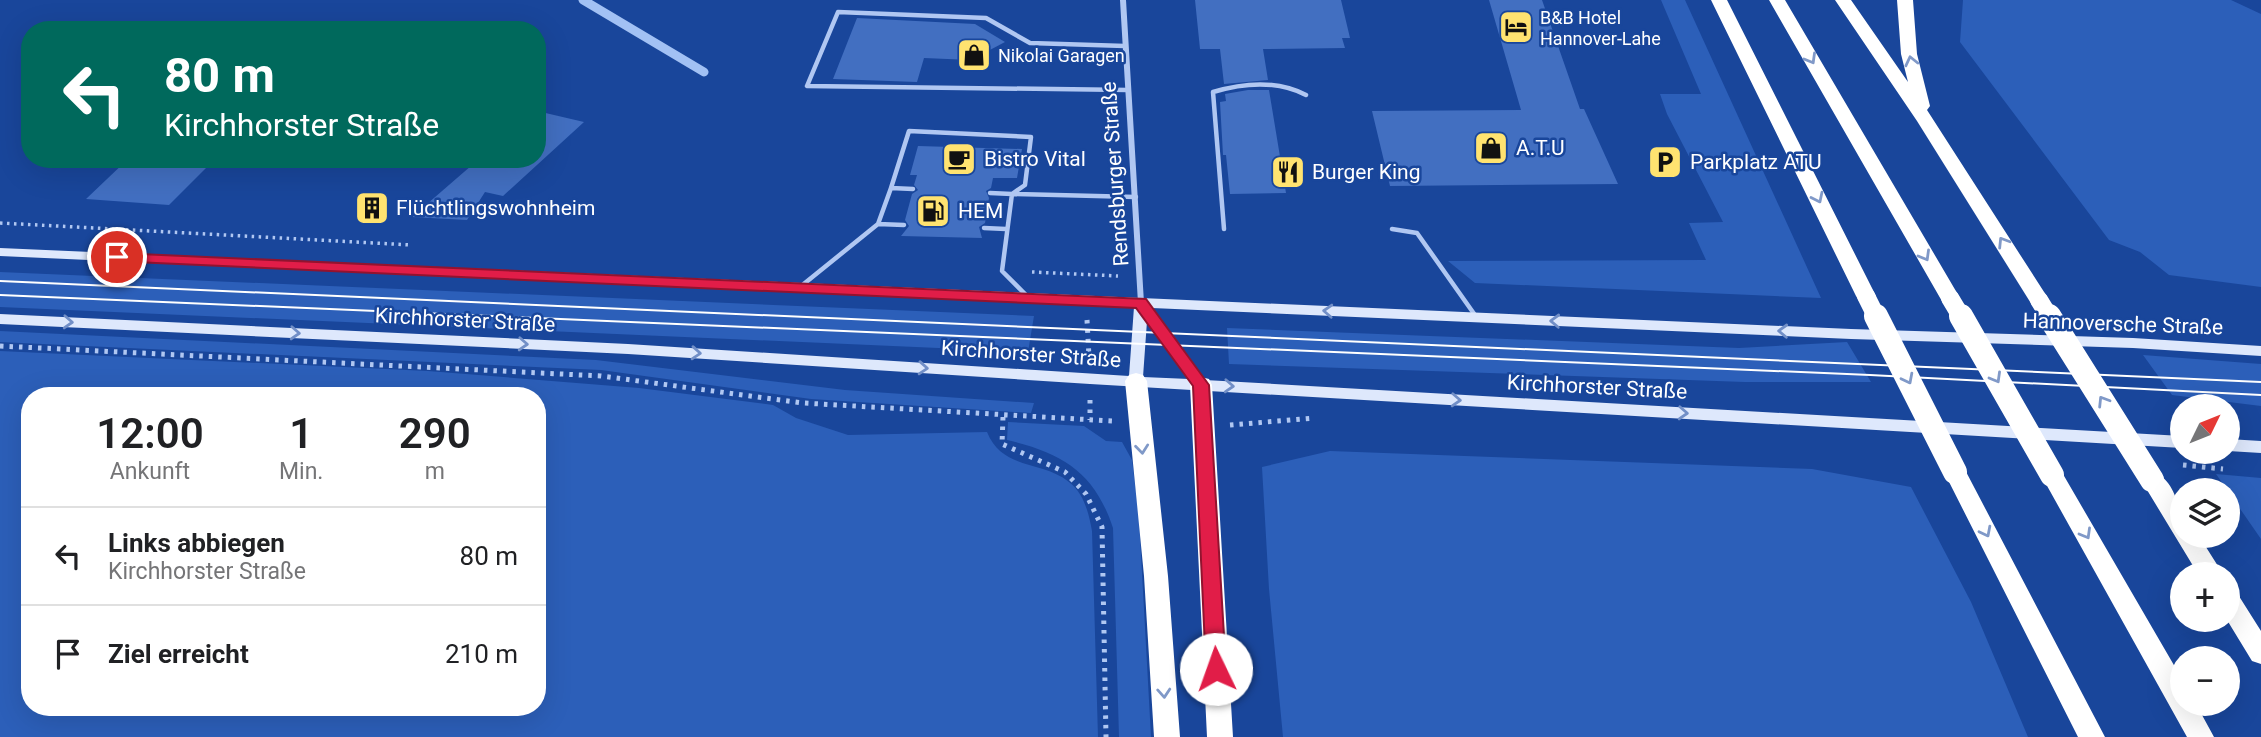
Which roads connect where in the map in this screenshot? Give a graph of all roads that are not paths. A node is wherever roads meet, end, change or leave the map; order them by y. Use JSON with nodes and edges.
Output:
{"nodes":[{"id":1,"x":1123,"y":0,"type":"edge"},
{"id":2,"x":1719,"y":0,"type":"edge"},
{"id":3,"x":1777,"y":0,"type":"edge"},
{"id":4,"x":1843,"y":0,"type":"edge"},
{"id":5,"x":1905,"y":0,"type":"edge"},
{"id":6,"x":1125,"y":46,"type":"junction"},
{"id":7,"x":1128,"y":90,"type":"junction"},
{"id":8,"x":1306,"y":95,"type":"dead end"},
{"id":9,"x":1926,"y":121,"type":"junction"},
{"id":10,"x":891,"y":188,"type":"junction"},
{"id":11,"x":913,"y":189,"type":"dead end"},
{"id":12,"x":990,"y":193,"type":"dead end"},
{"id":13,"x":1012,"y":194,"type":"junction"},
{"id":14,"x":1136,"y":197,"type":"junction"},
{"id":15,"x":878,"y":224,"type":"junction"},
{"id":16,"x":904,"y":225,"type":"dead end"},
{"id":17,"x":984,"y":228,"type":"dead end"},
{"id":18,"x":1006,"y":229,"type":"junction"},
{"id":19,"x":1224,"y":229,"type":"dead end"},
{"id":20,"x":1392,"y":229,"type":"dead end"},
{"id":21,"x":0,"y":251,"type":"edge"},
{"id":22,"x":798,"y":288,"type":"junction"},
{"id":23,"x":1030,"y":298,"type":"junction"},
{"id":24,"x":1141,"y":303,"type":"junction"},
{"id":25,"x":1477,"y":317,"type":"junction"},
{"id":26,"x":0,"y":318,"type":"edge"},
{"id":27,"x":2261,"y":351,"type":"edge"},
{"id":28,"x":1136,"y":381,"type":"junction"},
{"id":29,"x":1201,"y":385,"type":"junction"},
{"id":30,"x":2170,"y":441,"type":"edge"},
{"id":31,"x":2240,"y":446,"type":"edge"},
{"id":32,"x":2261,"y":447,"type":"edge"},
{"id":33,"x":2170,"y":509,"type":"edge"},
{"id":34,"x":2240,"y":619,"type":"edge"},
{"id":35,"x":2261,"y":653,"type":"edge"},
{"id":36,"x":2170,"y":682,"type":"edge"},
{"id":37,"x":2190,"y":716,"type":"edge"},
{"id":38,"x":1167,"y":737,"type":"edge"},
{"id":39,"x":1220,"y":737,"type":"edge"},
{"id":40,"x":2092,"y":737,"type":"edge"},
{"id":41,"x":2202,"y":737,"type":"edge"}],
"edges":[{"from":1,"to":6,"type":"street","name":"Rendsburger Straße"},
{"from":2,"to":40,"type":"highway","one_way":true,"bridge":true},
{"from":3,"to":36,"type":"highway","one_way":true,"bridge":true},
{"from":4,"to":9,"type":"highway"},
{"from":9,"to":5,"type":"highway","one_way":true},
{"from":6,"to":7,"type":"street","name":"Rendsburger Straße"},
{"from":6,"to":7,"type":"lane"},
{"from":7,"to":14,"type":"street","name":"Rendsburger Straße"},
{"from":8,"to":19,"type":"lane"},
{"from":33,"to":9,"type":"highway","one_way":true,"bridge":true},
{"from":10,"to":11,"type":"lane"},
{"from":10,"to":13,"type":"lane"},
{"from":10,"to":15,"type":"lane"},
{"from":12,"to":13,"type":"lane"},
{"from":13,"to":14,"type":"lane"},
{"from":13,"to":18,"type":"lane"},
{"from":14,"to":24,"type":"street","name":"Rendsburger Straße"},
{"from":15,"to":16,"type":"lane"},
{"from":15,"to":22,"type":"lane"},
{"from":17,"to":18,"type":"lane"},
{"from":18,"to":23,"type":"lane"},
{"from":20,"to":25,"type":"lane"},
{"from":21,"to":22,"type":"main road"},
{"from":22,"to":23,"type":"main road"},
{"from":23,"to":24,"type":"main road"},
{"from":25,"to":24,"type":"main road","one_way":true},
{"from":24,"to":28,"type":"main road"},
{"from":24,"to":29,"type":"main road"},
{"from":27,"to":25,"type":"main road","name":"Hannoversche Straße","one_way":true},
{"from":26,"to":28,"type":"main road","name":"Kirchhorster Straße","one_way":true},
{"from":28,"to":29,"type":"main road","name":"Kirchhorster Straße"},
{"from":28,"to":38,"type":"highway","one_way":true},
{"from":29,"to":30,"type":"main road","name":"Kirchhorster Straße","one_way":true},
{"from":29,"to":39,"type":"highway"},
{"from":31,"to":32,"type":"main road"},
{"from":34,"to":35,"type":"highway"},
{"from":37,"to":41,"type":"highway"}]}
